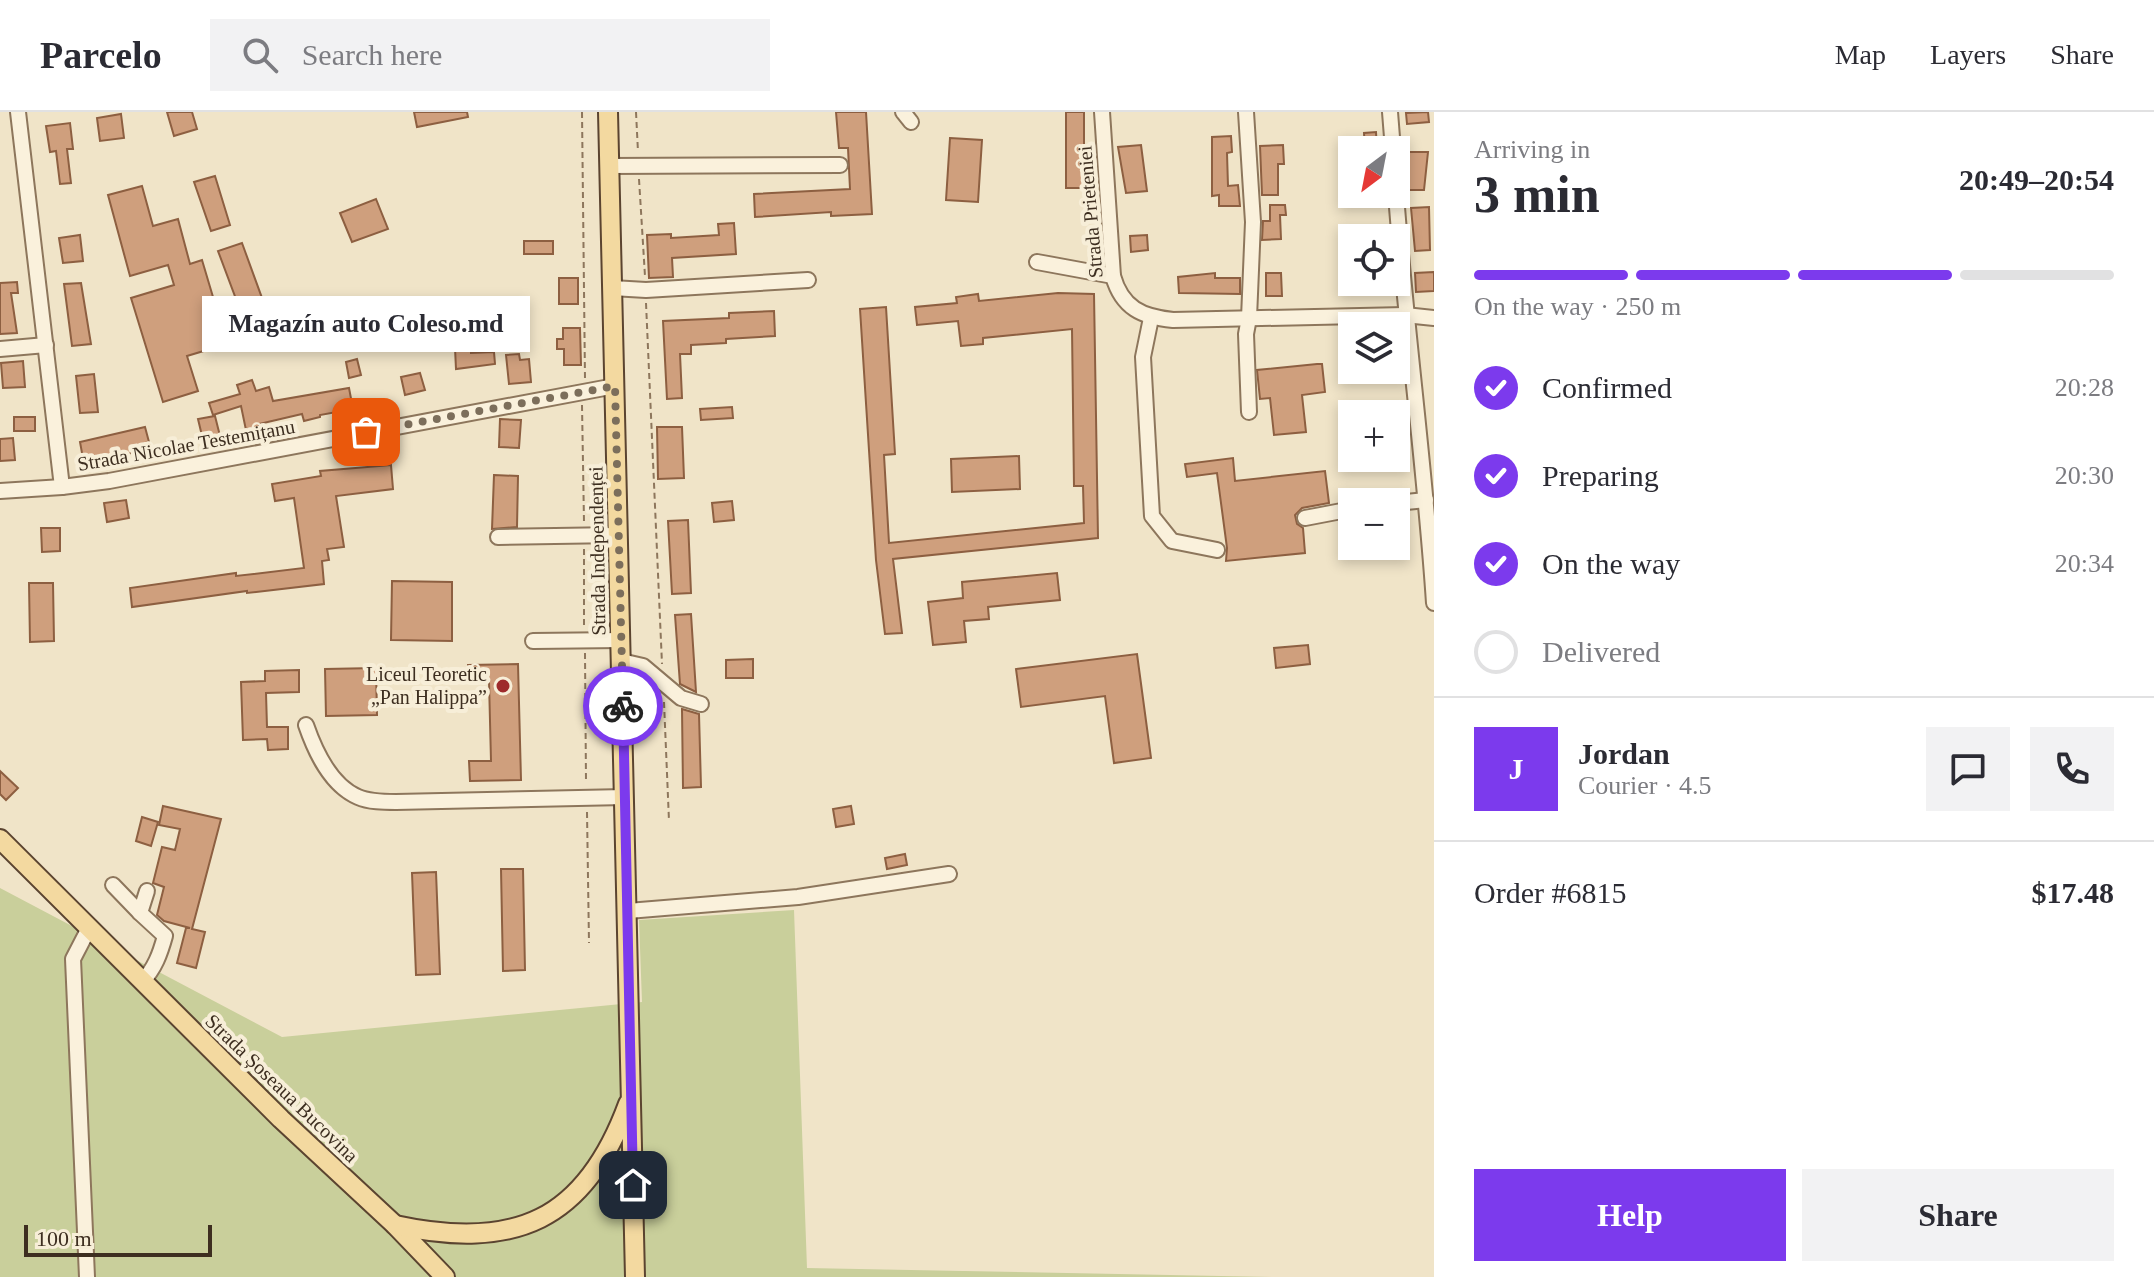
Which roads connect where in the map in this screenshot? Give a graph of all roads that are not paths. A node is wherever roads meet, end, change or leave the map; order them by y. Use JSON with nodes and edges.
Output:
{"nodes":[{"id":1,"x":18,"y":112,"type":"edge"},
{"id":2,"x":608,"y":112,"type":"edge"},
{"id":3,"x":1102,"y":112,"type":"edge"},
{"id":4,"x":1246,"y":112,"type":"edge"},
{"id":5,"x":1390,"y":112,"type":"edge"},
{"id":6,"x":1392,"y":136,"type":"edge"},
{"id":7,"x":840,"y":165,"type":"dead end"},
{"id":8,"x":609,"y":166,"type":"junction"},
{"id":9,"x":1397,"y":208,"type":"edge"},
{"id":10,"x":1037,"y":262,"type":"dead end"},
{"id":11,"x":1113,"y":276,"type":"junction"},
{"id":12,"x":808,"y":280,"type":"dead end"},
{"id":13,"x":612,"y":288,"type":"junction"},
{"id":14,"x":1405,"y":312,"type":"edge"},
{"id":15,"x":1338,"y":316,"type":"edge"},
{"id":16,"x":1410,"y":316,"type":"edge"},
{"id":17,"x":1151,"y":318,"type":"junction"},
{"id":18,"x":1249,"y":318,"type":"junction"},
{"id":19,"x":1434,"y":318,"type":"edge"},
{"id":20,"x":46,"y":345,"type":"junction"},
{"id":21,"x":0,"y":349,"type":"edge"},
{"id":22,"x":1410,"y":359,"type":"edge"},
{"id":23,"x":615,"y":386,"type":"junction"},
{"id":24,"x":1249,"y":412,"type":"dead end"},
{"id":25,"x":62,"y":487,"type":"junction"},
{"id":26,"x":0,"y":491,"type":"edge"},
{"id":27,"x":1426,"y":500,"type":"junction"},
{"id":28,"x":1410,"y":502,"type":"edge"},
{"id":29,"x":1338,"y":512,"type":"edge"},
{"id":30,"x":1305,"y":518,"type":"dead end"},
{"id":31,"x":618,"y":535,"type":"junction"},
{"id":32,"x":498,"y":537,"type":"dead end"},
{"id":33,"x":1217,"y":550,"type":"dead end"},
{"id":34,"x":1434,"y":603,"type":"edge"},
{"id":35,"x":621,"y":640,"type":"junction"},
{"id":36,"x":533,"y":641,"type":"dead end"},
{"id":37,"x":621,"y":661,"type":"junction"},
{"id":38,"x":701,"y":704,"type":"dead end"},
{"id":39,"x":306,"y":725,"type":"dead end"},
{"id":40,"x":625,"y":797,"type":"junction"},
{"id":41,"x":0,"y":839,"type":"edge"},
{"id":42,"x":949,"y":874,"type":"dead end"},
{"id":43,"x":113,"y":885,"type":"dead end"},
{"id":44,"x":147,"y":891,"type":"dead end"},
{"id":45,"x":628,"y":911,"type":"junction"},
{"id":46,"x":140,"y":913,"type":"junction"},
{"id":47,"x":88,"y":930,"type":"junction"},
{"id":48,"x":142,"y":982,"type":"junction"},
{"id":49,"x":632,"y":1094,"type":"junction"},
{"id":50,"x":395,"y":1225,"type":"junction"},
{"id":51,"x":87,"y":1277,"type":"edge"},
{"id":52,"x":445,"y":1277,"type":"edge"},
{"id":53,"x":635,"y":1277,"type":"edge"}],
"edges":[{"from":1,"to":20,"type":"street"},
{"from":2,"to":8,"type":"main road","name":"Strada Independenței"},
{"from":3,"to":11,"type":"street","name":"Strada Prieteniei"},
{"from":4,"to":18,"type":"street"},
{"from":5,"to":6,"type":"street"},
{"from":7,"to":8,"type":"street"},
{"from":8,"to":13,"type":"main road","name":"Strada Independenței"},
{"from":9,"to":14,"type":"street"},
{"from":10,"to":11,"type":"street"},
{"from":11,"to":17,"type":"street","name":"Strada Prieteniei"},
{"from":12,"to":13,"type":"street"},
{"from":13,"to":23,"type":"main road","name":"Strada Independenței"},
{"from":15,"to":18,"type":"street"},
{"from":16,"to":19,"type":"street"},
{"from":17,"to":18,"type":"street"},
{"from":17,"to":33,"type":"street"},
{"from":18,"to":24,"type":"street"},
{"from":20,"to":21,"type":"street"},
{"from":20,"to":25,"type":"street"},
{"from":22,"to":27,"type":"street"},
{"from":23,"to":25,"type":"street","name":"Strada Nicolae Testemițanu"},
{"from":23,"to":31,"type":"main road","name":"Strada Independenței"},
{"from":25,"to":26,"type":"street","name":"Strada Nicolae Testemițanu"},
{"from":27,"to":28,"type":"street"},
{"from":27,"to":34,"type":"street"},
{"from":29,"to":30,"type":"street"},
{"from":31,"to":32,"type":"street"},
{"from":31,"to":35,"type":"main road","name":"Strada Independenței"},
{"from":35,"to":36,"type":"street"},
{"from":35,"to":37,"type":"main road","name":"Strada Independenței"},
{"from":37,"to":38,"type":"street"},
{"from":37,"to":40,"type":"main road","name":"Strada Independenței"},
{"from":39,"to":40,"type":"street"},
{"from":40,"to":45,"type":"main road","name":"Strada Independenței"},
{"from":41,"to":47,"type":"main road","name":"Strada Șoseaua Bucovina"},
{"from":42,"to":45,"type":"street"},
{"from":43,"to":46,"type":"street"},
{"from":44,"to":46,"type":"street"},
{"from":45,"to":49,"type":"main road","name":"Strada Independenței"},
{"from":46,"to":48,"type":"street"},
{"from":47,"to":48,"type":"main road","name":"Strada Șoseaua Bucovina"},
{"from":47,"to":51,"type":"street"},
{"from":48,"to":50,"type":"main road","name":"Strada Șoseaua Bucovina"},
{"from":49,"to":50,"type":"main road"},
{"from":49,"to":53,"type":"main road","name":"Strada Independenței"},
{"from":50,"to":52,"type":"main road","name":"Strada Șoseaua Bucovina"}]}
